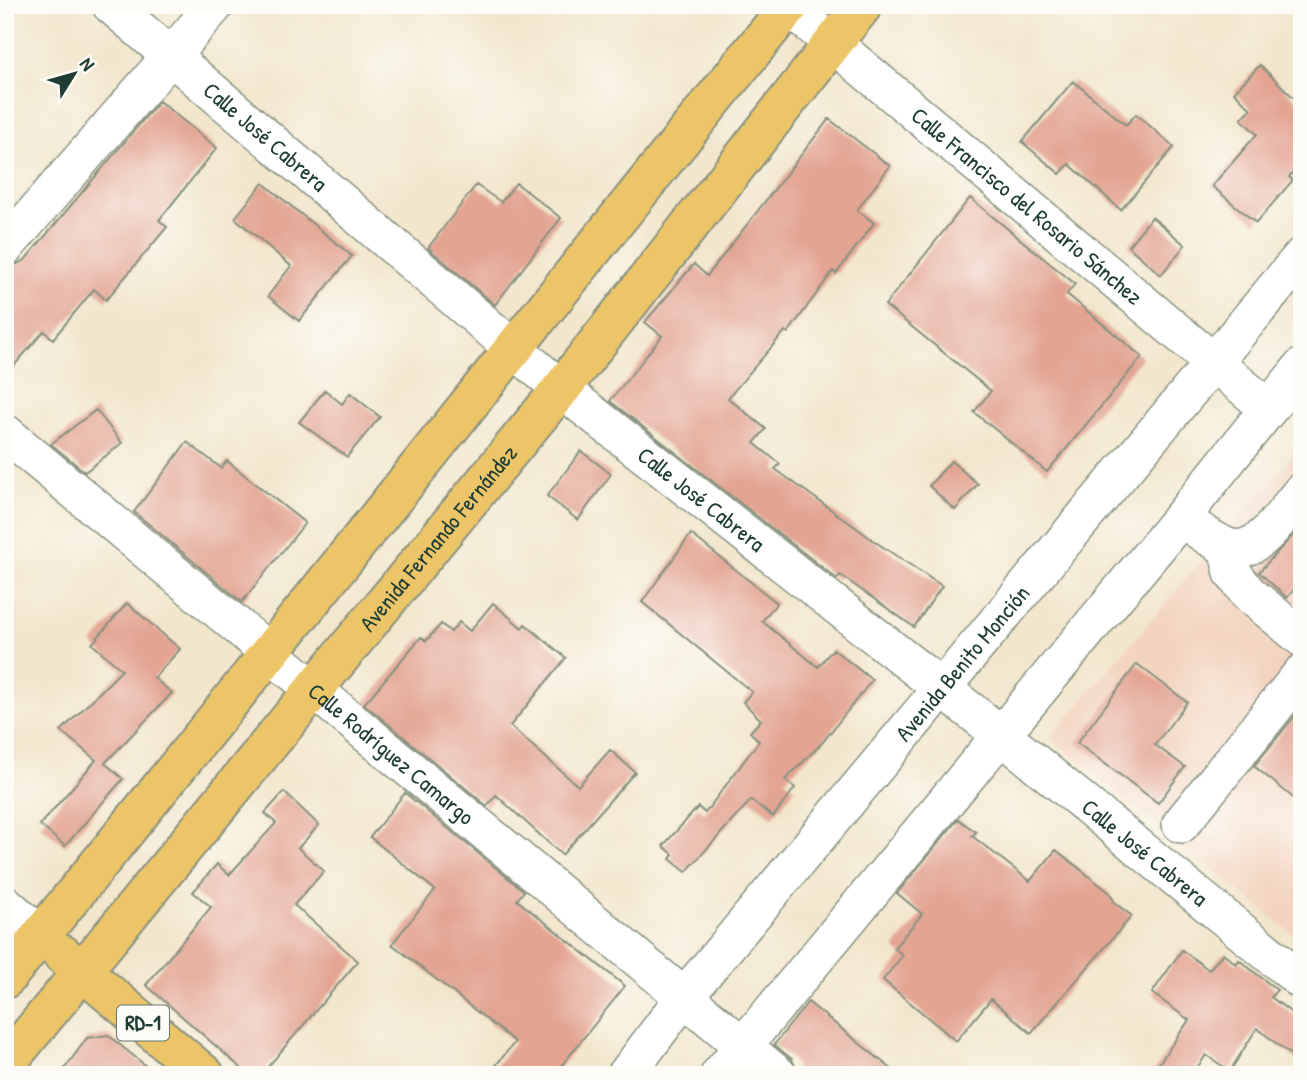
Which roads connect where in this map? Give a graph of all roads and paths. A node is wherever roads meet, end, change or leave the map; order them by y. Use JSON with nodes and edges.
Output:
{"nodes":[{"id":1,"x":111,"y":5,"type":"edge"},
{"id":2,"x":215,"y":5,"type":"edge"},
{"id":3,"x":863,"y":5,"type":"edge"},
{"id":4,"x":789,"y":6,"type":"edge"},
{"id":5,"x":833,"y":44,"type":"junction"},
{"id":6,"x":172,"y":57,"type":"junction"},
{"id":7,"x":5,"y":247,"type":"edge"},
{"id":8,"x":1302,"y":256,"type":"edge"},
{"id":9,"x":512,"y":347,"type":"junction"},
{"id":10,"x":1214,"y":361,"type":"junction"},
{"id":11,"x":1298,"y":378,"type":"edge"},
{"id":12,"x":561,"y":389,"type":"junction"},
{"id":13,"x":1267,"y":407,"type":"junction"},
{"id":14,"x":5,"y":433,"type":"edge"},
{"id":15,"x":1302,"y":491,"type":"edge"},
{"id":16,"x":1181,"y":518,"type":"junction"},
{"id":17,"x":1227,"y":547,"type":"junction"},
{"id":18,"x":1302,"y":638,"type":"edge"},
{"id":19,"x":273,"y":653,"type":"junction"},
{"id":20,"x":1302,"y":673,"type":"edge"},
{"id":21,"x":316,"y":689,"type":"junction"},
{"id":22,"x":939,"y":689,"type":"junction"},
{"id":23,"x":1000,"y":734,"type":"junction"},
{"id":24,"x":1181,"y":824,"type":"dead end"},
{"id":25,"x":5,"y":904,"type":"edge"},
{"id":26,"x":42,"y":937,"type":"junction"},
{"id":27,"x":81,"y":971,"type":"junction"},
{"id":28,"x":5,"y":979,"type":"edge"},
{"id":29,"x":1302,"y":981,"type":"edge"},
{"id":30,"x":684,"y":997,"type":"junction"},
{"id":31,"x":743,"y":1045,"type":"junction"},
{"id":32,"x":5,"y":1065,"type":"edge"},
{"id":33,"x":205,"y":1075,"type":"edge"},
{"id":34,"x":626,"y":1075,"type":"edge"},
{"id":35,"x":719,"y":1075,"type":"edge"},
{"id":36,"x":778,"y":1075,"type":"edge"}],
"edges":[{"from":1,"to":6,"type":"street","name":"Calle José Cabrera"},
{"from":2,"to":6,"type":"street"},
{"from":3,"to":5,"type":"main road","name":"Avenida Fernando Fernández"},
{"from":4,"to":5,"type":"street","name":"Calle Francisco del Rosario Sánchez"},
{"from":4,"to":9,"type":"main road"},
{"from":5,"to":10,"type":"street","name":"Calle Francisco del Rosario Sánchez"},
{"from":5,"to":12,"type":"main road","name":"Avenida Fernando Fernández"},
{"from":6,"to":7,"type":"street"},
{"from":6,"to":9,"type":"street","name":"Calle José Cabrera"},
{"from":8,"to":10,"type":"street","name":"Avenida Benito Monción"},
{"from":9,"to":12,"type":"street","name":"Calle José Cabrera"},
{"from":9,"to":19,"type":"main road"},
{"from":10,"to":13,"type":"street","name":"Calle Francisco del Rosario Sánchez"},
{"from":10,"to":22,"type":"street","name":"Avenida Benito Monción"},
{"from":11,"to":13,"type":"street"},
{"from":12,"to":21,"type":"main road","name":"Avenida Fernando Fernández"},
{"from":12,"to":22,"type":"street","name":"Calle José Cabrera"},
{"from":13,"to":16,"type":"street"},
{"from":14,"to":19,"type":"street","name":"Calle Rodríguez Camargo"},
{"from":15,"to":17,"type":"street"},
{"from":16,"to":17,"type":"street"},
{"from":16,"to":23,"type":"street"},
{"from":17,"to":18,"type":"street"},
{"from":19,"to":21,"type":"street","name":"Calle Rodríguez Camargo"},
{"from":19,"to":26,"type":"main road"},
{"from":20,"to":24,"type":"street"},
{"from":21,"to":27,"type":"main road","name":"Avenida Fernando Fernández"},
{"from":21,"to":30,"type":"street","name":"Calle Rodríguez Camargo"},
{"from":22,"to":23,"type":"street","name":"Calle José Cabrera"},
{"from":22,"to":30,"type":"street","name":"Avenida Benito Monción"},
{"from":23,"to":29,"type":"street","name":"Calle José Cabrera"},
{"from":23,"to":31,"type":"street"},
{"from":25,"to":26,"type":"street","number":"RD-1"},
{"from":26,"to":27,"type":"main road","number":"RD-1"},
{"from":26,"to":28,"type":"main road"},
{"from":27,"to":32,"type":"main road","name":"Avenida Fernando Fernández"},
{"from":27,"to":33,"type":"main road","number":"RD-1"},
{"from":30,"to":31,"type":"street","name":"Calle Rodríguez Camargo"},
{"from":30,"to":34,"type":"street","name":"Avenida Benito Monción"},
{"from":31,"to":35,"type":"street"},
{"from":31,"to":36,"type":"street","name":"Calle Rodríguez Camargo"}]}
